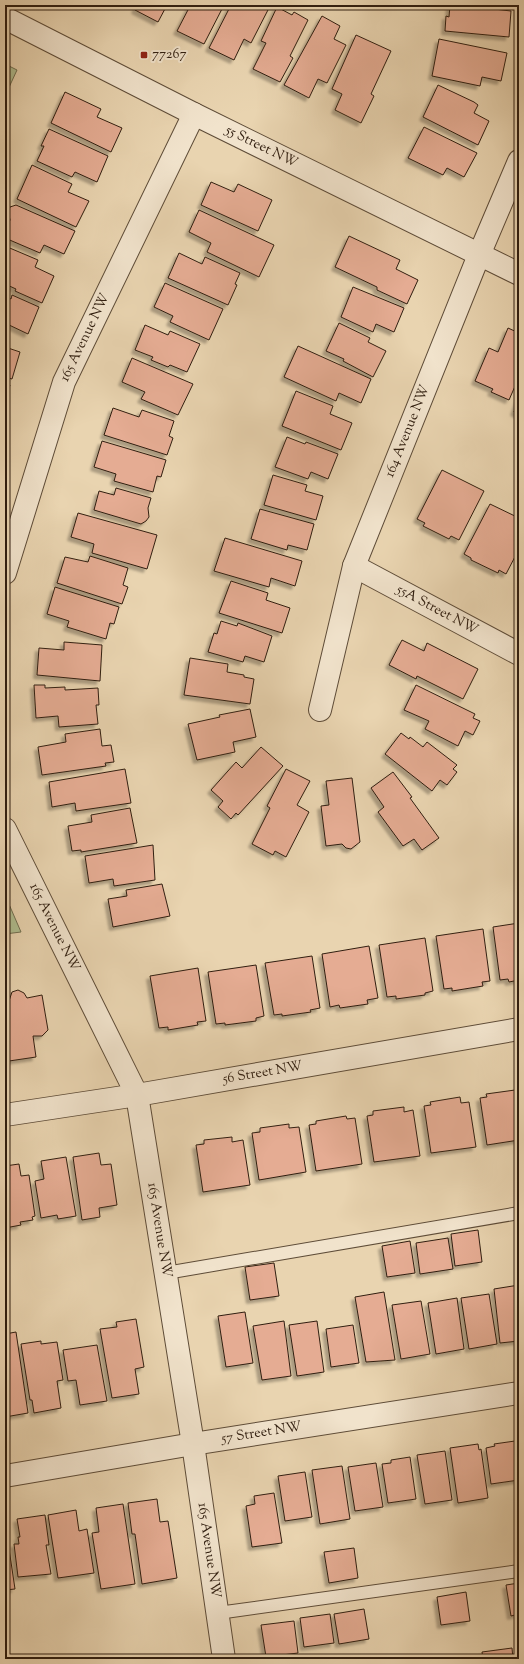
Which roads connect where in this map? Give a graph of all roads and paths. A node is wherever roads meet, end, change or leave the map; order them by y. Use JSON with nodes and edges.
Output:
{"nodes":[{"id":1,"x":5,"y":18,"type":"edge"},
{"id":2,"x":194,"y":114,"type":"junction"},
{"id":3,"x":519,"y":161,"type":"edge"},
{"id":4,"x":479,"y":255,"type":"junction"},
{"id":5,"x":519,"y":274,"type":"edge"},
{"id":6,"x":354,"y":566,"type":"junction"},
{"id":7,"x":5,"y":572,"type":"edge"},
{"id":8,"x":519,"y":654,"type":"edge"},
{"id":9,"x":320,"y":710,"type":"dead end"},
{"id":10,"x":5,"y":829,"type":"edge"},
{"id":11,"x":519,"y":1029,"type":"edge"},
{"id":12,"x":137,"y":1095,"type":"junction"},
{"id":13,"x":5,"y":1115,"type":"edge"},
{"id":14,"x":519,"y":1213,"type":"edge"},
{"id":15,"x":166,"y":1273,"type":"junction"},
{"id":16,"x":519,"y":1393,"type":"edge"},
{"id":17,"x":193,"y":1444,"type":"junction"},
{"id":18,"x":5,"y":1476,"type":"edge"},
{"id":19,"x":519,"y":1571,"type":"edge"},
{"id":20,"x":218,"y":1613,"type":"junction"},
{"id":21,"x":224,"y":1659,"type":"edge"}],
"edges":[{"from":1,"to":2,"type":"street","name":"55 Street NW"},
{"from":2,"to":4,"type":"street","name":"55 Street NW"},
{"from":2,"to":7,"type":"street","name":"165 Avenue NW"},
{"from":3,"to":4,"type":"street","name":"164 Avenue NW"},
{"from":4,"to":5,"type":"street","name":"55 Street NW"},
{"from":4,"to":6,"type":"street","name":"164 Avenue NW"},
{"from":6,"to":8,"type":"street","name":"55A Street NW"},
{"from":6,"to":9,"type":"street","name":"164 Avenue NW"},
{"from":10,"to":12,"type":"street","name":"165 Avenue NW"},
{"from":11,"to":12,"type":"street","name":"56 Street NW"},
{"from":12,"to":13,"type":"street","name":"56 Street NW"},
{"from":12,"to":15,"type":"street","name":"165 Avenue NW"},
{"from":14,"to":15,"type":"lane"},
{"from":15,"to":17,"type":"street","name":"165 Avenue NW"},
{"from":16,"to":17,"type":"street","name":"57 Street NW"},
{"from":17,"to":18,"type":"street","name":"57 Street NW"},
{"from":17,"to":20,"type":"street","name":"165 Avenue NW"},
{"from":19,"to":20,"type":"lane"},
{"from":20,"to":21,"type":"street","name":"165 Avenue NW"}]}
